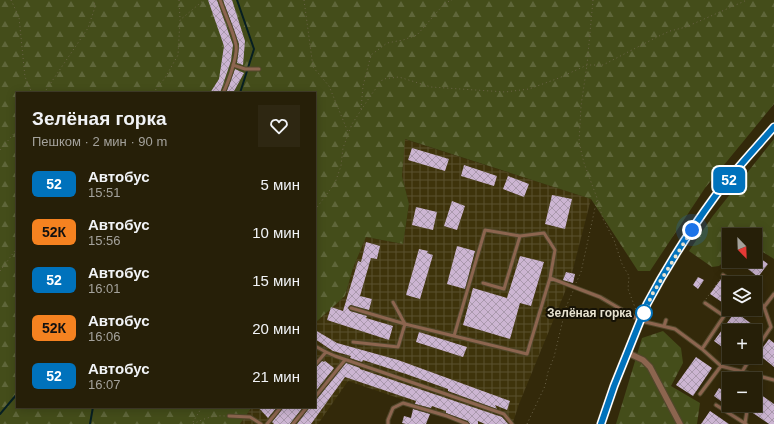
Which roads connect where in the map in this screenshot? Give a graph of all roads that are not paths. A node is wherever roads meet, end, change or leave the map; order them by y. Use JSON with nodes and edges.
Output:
{"nodes":[{"id":1,"x":220,"y":0,"type":"edge"},
{"id":2,"x":233,"y":65,"type":"junction"},
{"id":3,"x":259,"y":69,"type":"dead end"},
{"id":4,"x":224,"y":92,"type":"edge"},
{"id":5,"x":774,"y":127,"type":"edge"},
{"id":6,"x":520,"y":236,"type":"junction"},
{"id":7,"x":550,"y":278,"type":"junction"},
{"id":8,"x":483,"y":283,"type":"dead end"},
{"id":9,"x":774,"y":294,"type":"edge"},
{"id":10,"x":393,"y":302,"type":"dead end"},
{"id":11,"x":705,"y":304,"type":"road end"},
{"id":12,"x":764,"y":307,"type":"joint"},
{"id":13,"x":351,"y":308,"type":"dead end"},
{"id":14,"x":666,"y":320,"type":"dead end"},
{"id":15,"x":641,"y":321,"type":"junction"},
{"id":16,"x":405,"y":324,"type":"junction"},
{"id":17,"x":664,"y":326,"type":"junction"},
{"id":18,"x":772,"y":328,"type":"edge"},
{"id":19,"x":454,"y":336,"type":"junction"},
{"id":20,"x":352,"y":342,"type":"dead end"},
{"id":21,"x":762,"y":342,"type":"edge"},
{"id":22,"x":316,"y":347,"type":"edge"},
{"id":23,"x":702,"y":350,"type":"junction"},
{"id":24,"x":326,"y":352,"type":"junction"},
{"id":25,"x":628,"y":353,"type":"junction"},
{"id":26,"x":345,"y":360,"type":"junction"},
{"id":27,"x":316,"y":364,"type":"edge"},
{"id":28,"x":747,"y":364,"type":"edge"},
{"id":29,"x":721,"y":366,"type":"junction"},
{"id":30,"x":742,"y":372,"type":"joint"},
{"id":31,"x":762,"y":377,"type":"edge"},
{"id":32,"x":774,"y":380,"type":"edge"},
{"id":33,"x":700,"y":394,"type":"dead end"},
{"id":34,"x":316,"y":396,"type":"edge"},
{"id":35,"x":716,"y":405,"type":"dead end"},
{"id":36,"x":280,"y":408,"type":"edge"},
{"id":37,"x":306,"y":408,"type":"edge"},
{"id":38,"x":747,"y":412,"type":"edge"},
{"id":39,"x":229,"y":416,"type":"road end"},
{"id":40,"x":261,"y":424,"type":"edge"},
{"id":41,"x":267,"y":424,"type":"edge"},
{"id":42,"x":293,"y":424,"type":"edge"},
{"id":43,"x":388,"y":424,"type":"edge"},
{"id":44,"x":467,"y":424,"type":"edge"},
{"id":45,"x":512,"y":424,"type":"edge"},
{"id":46,"x":601,"y":424,"type":"edge"},
{"id":47,"x":680,"y":424,"type":"edge"},
{"id":48,"x":745,"y":424,"type":"edge"}],
"edges":[{"from":1,"to":2,"type":"lane"},
{"from":2,"to":3,"type":"lane"},
{"from":2,"to":4,"type":"lane"},
{"from":5,"to":15,"type":"street"},
{"from":6,"to":7,"type":"lane"},
{"from":6,"to":8,"type":"lane"},
{"from":6,"to":19,"type":"lane"},
{"from":7,"to":15,"type":"lane"},
{"from":7,"to":19,"type":"lane"},
{"from":9,"to":12,"type":"lane"},
{"from":10,"to":16,"type":"lane"},
{"from":11,"to":23,"type":"lane"},
{"from":12,"to":18,"type":"lane"},
{"from":13,"to":16,"type":"lane"},
{"from":14,"to":17,"type":"lane"},
{"from":15,"to":17,"type":"lane"},
{"from":15,"to":25,"type":"street"},
{"from":16,"to":19,"type":"lane"},
{"from":16,"to":20,"type":"lane"},
{"from":17,"to":23,"type":"lane"},
{"from":18,"to":21,"type":"lane"},
{"from":22,"to":24,"type":"lane"},
{"from":23,"to":29,"type":"lane"},
{"from":24,"to":26,"type":"lane"},
{"from":24,"to":27,"type":"lane"},
{"from":25,"to":46,"type":"street"},
{"from":25,"to":47,"type":"street"},
{"from":26,"to":34,"type":"lane"},
{"from":26,"to":45,"type":"lane"},
{"from":28,"to":30,"type":"lane"},
{"from":29,"to":30,"type":"lane"},
{"from":29,"to":33,"type":"lane"},
{"from":31,"to":32,"type":"lane"},
{"from":35,"to":48,"type":"lane"},
{"from":36,"to":41,"type":"lane"},
{"from":37,"to":42,"type":"lane"},
{"from":38,"to":48,"type":"lane"},
{"from":39,"to":40,"type":"lane"},
{"from":43,"to":44,"type":"lane"}]}
